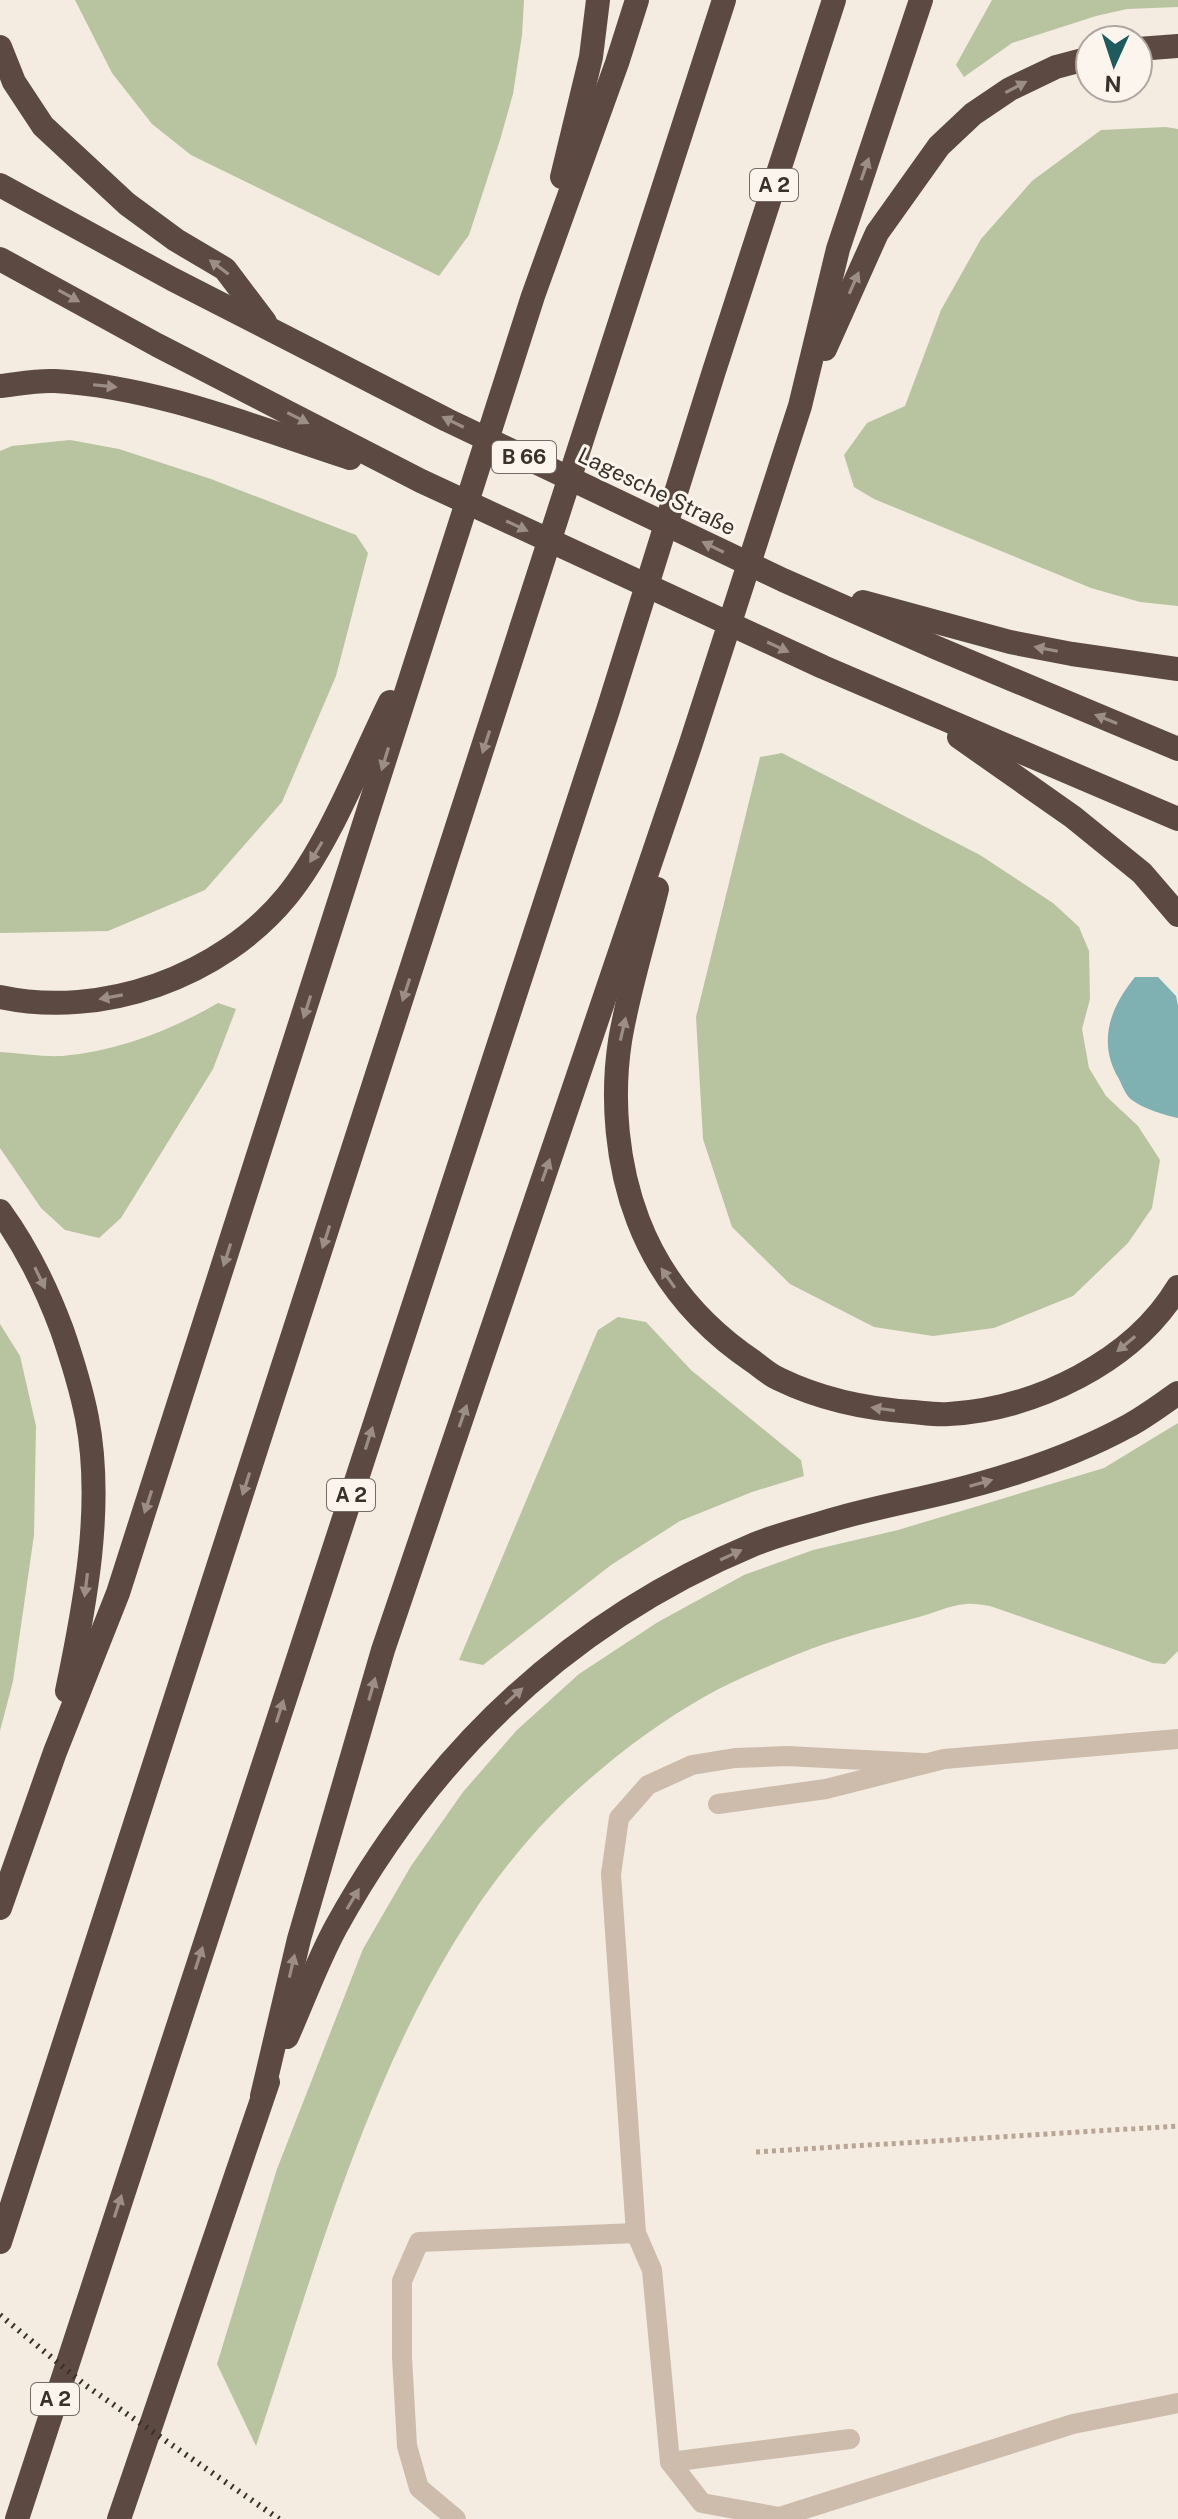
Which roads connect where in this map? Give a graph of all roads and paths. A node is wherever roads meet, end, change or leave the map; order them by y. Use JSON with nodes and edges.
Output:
{"nodes":[{"id":1,"x":598,"y":0,"type":"edge"},
{"id":2,"x":637,"y":0,"type":"edge"},
{"id":3,"x":724,"y":0,"type":"edge"},
{"id":4,"x":834,"y":0,"type":"edge"},
{"id":5,"x":921,"y":0,"type":"edge"},
{"id":6,"x":1178,"y":46,"type":"edge"},
{"id":7,"x":0,"y":47,"type":"edge"},
{"id":8,"x":1154,"y":48,"type":"edge"},
{"id":9,"x":1074,"y":62,"type":"edge"},
{"id":10,"x":0,"y":185,"type":"edge"},
{"id":11,"x":0,"y":259,"type":"edge"},
{"id":12,"x":533,"y":296,"type":"junction"},
{"id":13,"x":268,"y":327,"type":"junction"},
{"id":14,"x":0,"y":386,"type":"edge"},
{"id":15,"x":800,"y":406,"type":"junction"},
{"id":16,"x":421,"y":481,"type":"junction"},
{"id":17,"x":783,"y":580,"type":"junction"},
{"id":18,"x":425,"y":631,"type":"junction"},
{"id":19,"x":1178,"y":669,"type":"edge"},
{"id":20,"x":917,"y":708,"type":"junction"},
{"id":21,"x":690,"y":746,"type":"junction"},
{"id":22,"x":1178,"y":749,"type":"edge"},
{"id":23,"x":1178,"y":819,"type":"edge"},
{"id":24,"x":1178,"y":915,"type":"edge"},
{"id":25,"x":0,"y":997,"type":"edge"},
{"id":26,"x":0,"y":1211,"type":"edge"},
{"id":27,"x":1178,"y":1287,"type":"edge"},
{"id":28,"x":1178,"y":1393,"type":"edge"},
{"id":29,"x":1178,"y":1739,"type":"edge"},
{"id":30,"x":55,"y":1752,"type":"junction"},
{"id":31,"x":922,"y":1763,"type":"junction"},
{"id":32,"x":718,"y":1804,"type":"dead end"},
{"id":33,"x":0,"y":1908,"type":"edge"},
{"id":34,"x":262,"y":2096,"type":"junction"},
{"id":35,"x":1178,"y":2126,"type":"edge"},
{"id":36,"x":756,"y":2152,"type":"dead end"},
{"id":37,"x":4,"y":2231,"type":"edge"},
{"id":38,"x":636,"y":2233,"type":"junction"},
{"id":39,"x":1178,"y":2403,"type":"edge"},
{"id":40,"x":850,"y":2439,"type":"dead end"},
{"id":41,"x":670,"y":2462,"type":"junction"},
{"id":42,"x":776,"y":2518,"type":"edge"},
{"id":43,"x":17,"y":2519,"type":"edge"},
{"id":44,"x":119,"y":2519,"type":"edge"},
{"id":45,"x":456,"y":2519,"type":"edge"}],
"edges":[{"from":1,"to":12,"type":"highway"},
{"from":2,"to":12,"type":"highway"},
{"from":3,"to":37,"type":"highway","one_way":true},
{"from":43,"to":4,"type":"highway","number":"A 2","one_way":true},
{"from":15,"to":5,"type":"highway","one_way":true},
{"from":6,"to":8,"type":"highway"},
{"from":13,"to":7,"type":"highway","one_way":true},
{"from":15,"to":9,"type":"highway","one_way":true},
{"from":10,"to":13,"type":"highway","name":"Lagesche Straße","number":"B 66"},
{"from":11,"to":16,"type":"highway","one_way":true},
{"from":12,"to":18,"type":"highway"},
{"from":17,"to":13,"type":"highway","name":"Lagesche Straße","number":"B 66","one_way":true},
{"from":14,"to":16,"type":"highway","one_way":true},
{"from":15,"to":21,"type":"highway"},
{"from":16,"to":20,"type":"highway","one_way":true},
{"from":19,"to":17,"type":"highway","one_way":true},
{"from":22,"to":17,"type":"highway","name":"Lagesche Straße","number":"B 66","one_way":true},
{"from":18,"to":25,"type":"highway","one_way":true},
{"from":18,"to":30,"type":"highway","one_way":true},
{"from":20,"to":23,"type":"highway"},
{"from":20,"to":24,"type":"highway"},
{"from":27,"to":21,"type":"highway","one_way":true},
{"from":34,"to":21,"type":"highway","one_way":true},
{"from":26,"to":30,"type":"highway","one_way":true},
{"from":34,"to":28,"type":"highway","one_way":true},
{"from":29,"to":31,"type":"lane"},
{"from":30,"to":33,"type":"highway"},
{"from":31,"to":32,"type":"lane"},
{"from":31,"to":38,"type":"lane"},
{"from":34,"to":44,"type":"highway"},
{"from":35,"to":36,"type":"path"},
{"from":38,"to":41,"type":"lane"},
{"from":38,"to":45,"type":"lane"},
{"from":39,"to":42,"type":"lane"},
{"from":40,"to":41,"type":"lane"},
{"from":41,"to":42,"type":"lane"}]}
